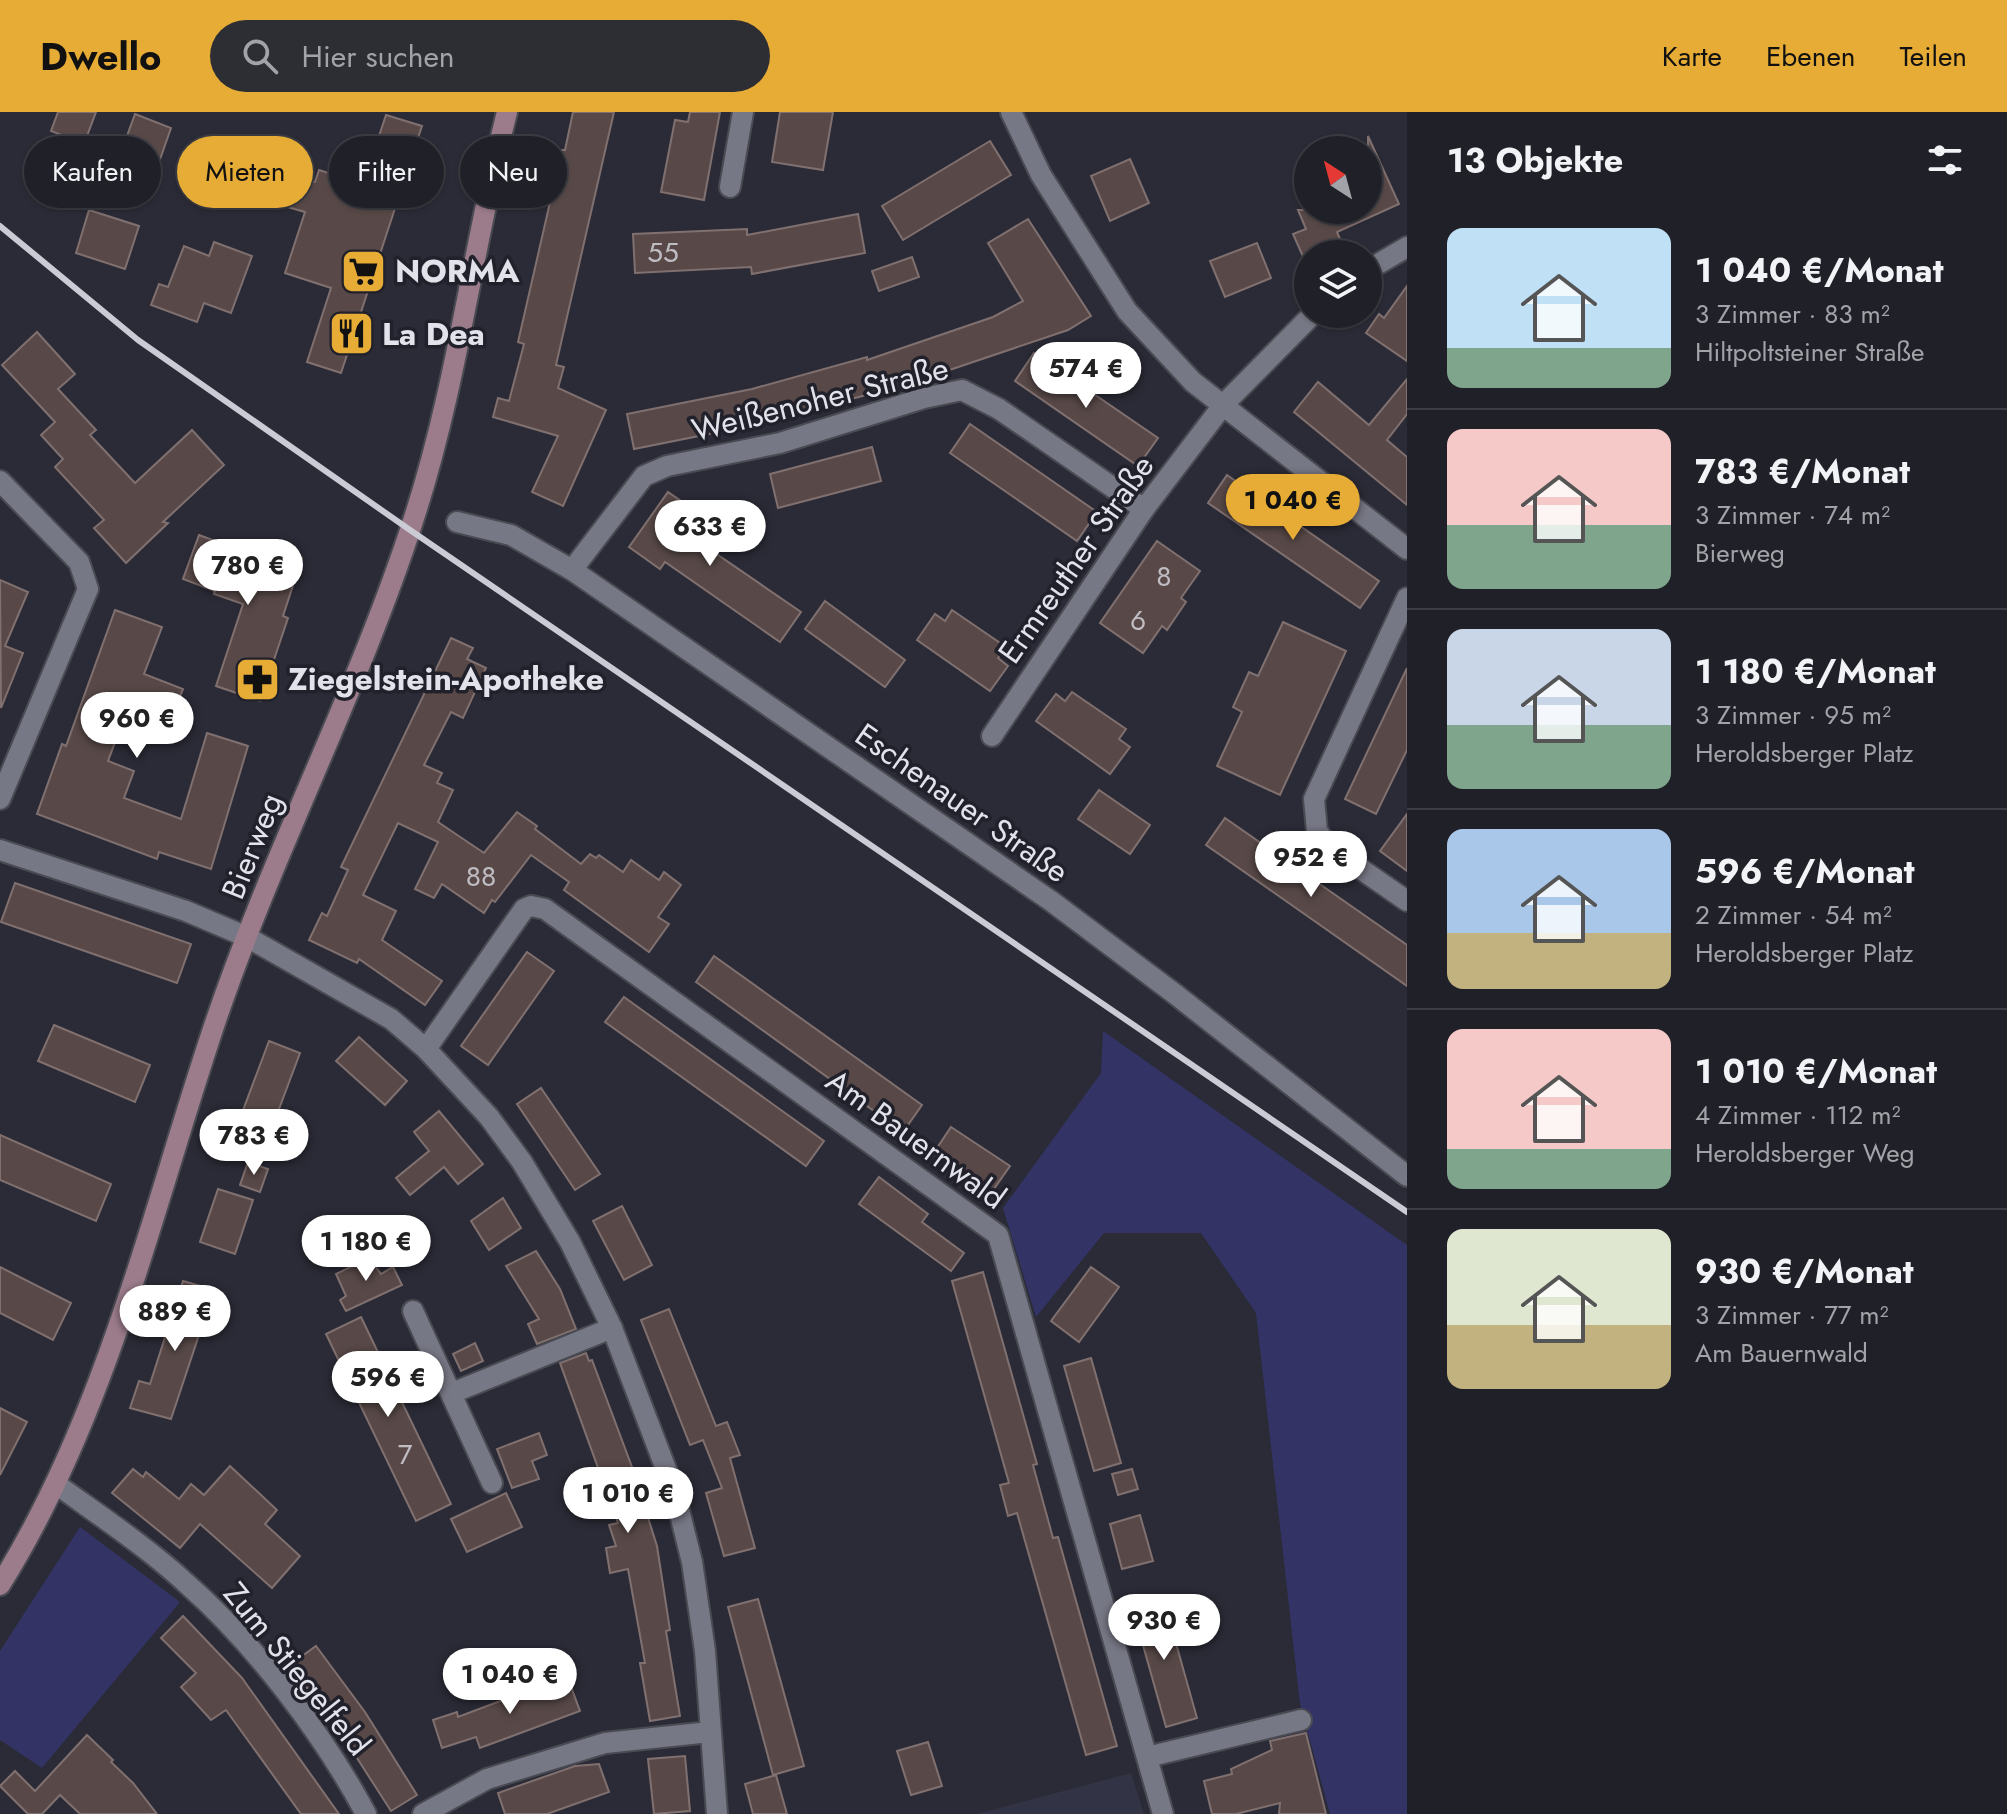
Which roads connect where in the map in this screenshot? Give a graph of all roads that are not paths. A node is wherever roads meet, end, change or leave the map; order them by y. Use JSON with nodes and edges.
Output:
{"nodes":[{"id":1,"x":507,"y":112,"type":"edge"},
{"id":2,"x":743,"y":112,"type":"edge"},
{"id":3,"x":1011,"y":112,"type":"edge"},
{"id":4,"x":730,"y":187,"type":"dead end"},
{"id":5,"x":1407,"y":247,"type":"edge"},
{"id":6,"x":1382,"y":262,"type":"edge"},
{"id":7,"x":1299,"y":328,"type":"edge"},
{"id":8,"x":1224,"y":404,"type":"junction"},
{"id":9,"x":0,"y":481,"type":"edge"},
{"id":10,"x":1144,"y":509,"type":"junction"},
{"id":11,"x":457,"y":522,"type":"dead end"},
{"id":12,"x":1407,"y":549,"type":"edge"},
{"id":13,"x":572,"y":570,"type":"junction"},
{"id":14,"x":1407,"y":598,"type":"edge"},
{"id":15,"x":992,"y":736,"type":"dead end"},
{"id":16,"x":0,"y":799,"type":"edge"},
{"id":17,"x":0,"y":850,"type":"edge"},
{"id":18,"x":1407,"y":901,"type":"edge"},
{"id":19,"x":247,"y":937,"type":"junction"},
{"id":20,"x":426,"y":1049,"type":"junction"},
{"id":21,"x":1407,"y":1176,"type":"edge"},
{"id":22,"x":413,"y":1311,"type":"dead end"},
{"id":23,"x":612,"y":1328,"type":"junction"},
{"id":24,"x":452,"y":1393,"type":"junction"},
{"id":25,"x":492,"y":1483,"type":"dead end"},
{"id":26,"x":56,"y":1484,"type":"junction"},
{"id":27,"x":0,"y":1585,"type":"edge"},
{"id":28,"x":1301,"y":1720,"type":"dead end"},
{"id":29,"x":710,"y":1732,"type":"junction"},
{"id":30,"x":1147,"y":1757,"type":"junction"},
{"id":31,"x":366,"y":1814,"type":"edge"},
{"id":32,"x":423,"y":1814,"type":"edge"},
{"id":33,"x":717,"y":1814,"type":"edge"},
{"id":34,"x":1163,"y":1814,"type":"edge"}],
"edges":[{"from":1,"to":19,"type":"main road","name":"Bierweg"},
{"from":2,"to":4,"type":"street"},
{"from":3,"to":8,"type":"street"},
{"from":5,"to":6,"type":"street"},
{"from":7,"to":8,"type":"street","name":"Ermreuther Straße"},
{"from":8,"to":10,"type":"street","name":"Ermreuther Straße"},
{"from":8,"to":12,"type":"street"},
{"from":9,"to":16,"type":"street"},
{"from":10,"to":13,"type":"street","name":"Weißenoher Straße"},
{"from":10,"to":15,"type":"street","name":"Ermreuther Straße"},
{"from":11,"to":13,"type":"street","name":"Eschenauer Straße"},
{"from":13,"to":21,"type":"street","name":"Eschenauer Straße"},
{"from":14,"to":18,"type":"street"},
{"from":17,"to":19,"type":"street"},
{"from":19,"to":20,"type":"street"},
{"from":19,"to":26,"type":"main road","name":"Bierweg"},
{"from":20,"to":23,"type":"street"},
{"from":20,"to":30,"type":"street","name":"Am Bauernwald"},
{"from":22,"to":24,"type":"street"},
{"from":23,"to":24,"type":"street"},
{"from":23,"to":29,"type":"street"},
{"from":24,"to":25,"type":"street"},
{"from":26,"to":27,"type":"main road","name":"Bierweg"},
{"from":26,"to":31,"type":"street","name":"Zum Stiegelfeld"},
{"from":28,"to":30,"type":"street"},
{"from":29,"to":32,"type":"street"},
{"from":29,"to":33,"type":"street"},
{"from":30,"to":34,"type":"street","name":"Am Bauernwald"}]}
